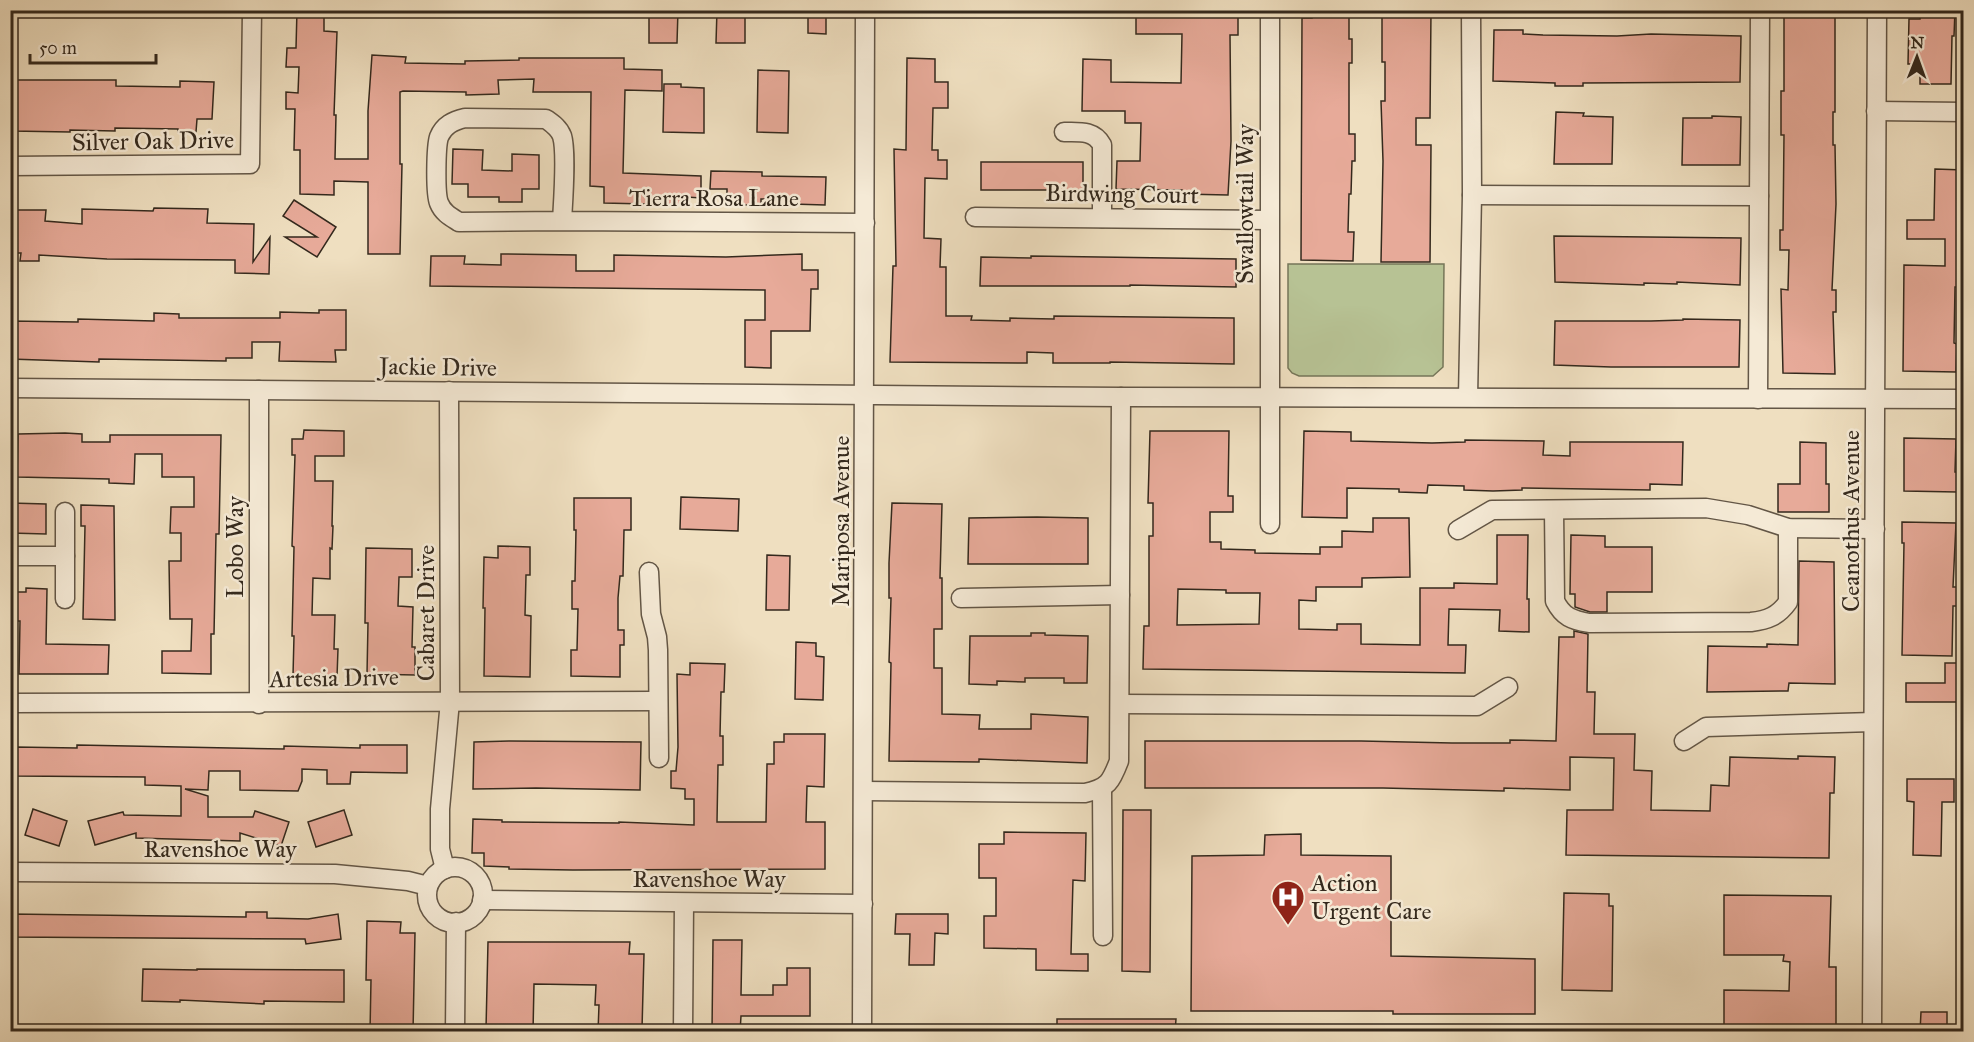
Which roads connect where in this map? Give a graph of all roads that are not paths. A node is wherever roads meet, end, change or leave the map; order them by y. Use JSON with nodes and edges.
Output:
{"nodes":[{"id":1,"x":252,"y":10,"type":"edge"},
{"id":2,"x":865,"y":10,"type":"edge"},
{"id":3,"x":1270,"y":10,"type":"edge"},
{"id":4,"x":1471,"y":10,"type":"edge"},
{"id":5,"x":1760,"y":10,"type":"edge"},
{"id":6,"x":1877,"y":10,"type":"edge"},
{"id":7,"x":1876,"y":111,"type":"junction"},
{"id":8,"x":1964,"y":112,"type":"edge"},
{"id":9,"x":1064,"y":132,"type":"dead end"},
{"id":10,"x":10,"y":166,"type":"edge"},
{"id":11,"x":1472,"y":195,"type":"junction"},
{"id":12,"x":1759,"y":196,"type":"junction"},
{"id":13,"x":975,"y":217,"type":"dead end"},
{"id":14,"x":1102,"y":218,"type":"junction"},
{"id":15,"x":1269,"y":220,"type":"junction"},
{"id":16,"x":562,"y":221,"type":"junction"},
{"id":17,"x":866,"y":223,"type":"junction"},
{"id":18,"x":10,"y":388,"type":"edge"},
{"id":19,"x":259,"y":390,"type":"junction"},
{"id":20,"x":448,"y":391,"type":"junction"},
{"id":21,"x":865,"y":395,"type":"junction"},
{"id":22,"x":1468,"y":397,"type":"junction"},
{"id":23,"x":1121,"y":398,"type":"junction"},
{"id":24,"x":1269,"y":398,"type":"junction"},
{"id":25,"x":1758,"y":399,"type":"junction"},
{"id":26,"x":1876,"y":399,"type":"junction"},
{"id":27,"x":1964,"y":399,"type":"edge"},
{"id":28,"x":1554,"y":510,"type":"junction"},
{"id":29,"x":65,"y":512,"type":"dead end"},
{"id":30,"x":1270,"y":524,"type":"dead end"},
{"id":31,"x":1788,"y":528,"type":"junction"},
{"id":32,"x":1875,"y":529,"type":"junction"},
{"id":33,"x":1458,"y":530,"type":"dead end"},
{"id":34,"x":10,"y":556,"type":"edge"},
{"id":35,"x":65,"y":556,"type":"junction"},
{"id":36,"x":649,"y":572,"type":"dead end"},
{"id":37,"x":1120,"y":596,"type":"junction"},
{"id":38,"x":65,"y":598,"type":"dead end"},
{"id":39,"x":961,"y":598,"type":"dead end"},
{"id":40,"x":1508,"y":687,"type":"dead end"},
{"id":41,"x":450,"y":700,"type":"junction"},
{"id":42,"x":657,"y":701,"type":"junction"},
{"id":43,"x":10,"y":703,"type":"edge"},
{"id":44,"x":259,"y":704,"type":"junction"},
{"id":45,"x":1120,"y":704,"type":"junction"},
{"id":46,"x":1873,"y":722,"type":"junction"},
{"id":47,"x":1684,"y":741,"type":"dead end"},
{"id":48,"x":659,"y":758,"type":"dead end"},
{"id":49,"x":1102,"y":789,"type":"junction"},
{"id":50,"x":864,"y":791,"type":"junction"},
{"id":51,"x":445,"y":869,"type":"junction"},
{"id":52,"x":10,"y":872,"type":"edge"},
{"id":53,"x":428,"y":886,"type":"junction"},
{"id":54,"x":482,"y":900,"type":"junction"},
{"id":55,"x":684,"y":903,"type":"junction"},
{"id":56,"x":863,"y":904,"type":"junction"},
{"id":57,"x":456,"y":922,"type":"junction"},
{"id":58,"x":1103,"y":936,"type":"dead end"},
{"id":59,"x":455,"y":1032,"type":"edge"},
{"id":60,"x":683,"y":1032,"type":"edge"},
{"id":61,"x":862,"y":1032,"type":"edge"},
{"id":62,"x":1872,"y":1032,"type":"edge"}],
"edges":[{"from":1,"to":10,"type":"street","name":"Silver Oak Drive"},
{"from":2,"to":17,"type":"street","name":"Mariposa Avenue"},
{"from":3,"to":15,"type":"street","name":"Swallowtail Way"},
{"from":4,"to":11,"type":"street"},
{"from":5,"to":12,"type":"street"},
{"from":6,"to":7,"type":"street","name":"Ceanothus Avenue"},
{"from":7,"to":8,"type":"street"},
{"from":7,"to":26,"type":"street","name":"Ceanothus Avenue"},
{"from":9,"to":14,"type":"street"},
{"from":11,"to":12,"type":"street"},
{"from":11,"to":22,"type":"street"},
{"from":12,"to":25,"type":"street"},
{"from":13,"to":14,"type":"street","name":"Birdwing Court"},
{"from":14,"to":15,"type":"street","name":"Birdwing Court"},
{"from":15,"to":24,"type":"street","name":"Swallowtail Way"},
{"from":16,"to":16,"type":"street","name":"Tierra Rosa Lane"},
{"from":16,"to":17,"type":"street","name":"Tierra Rosa Lane"},
{"from":17,"to":21,"type":"street","name":"Mariposa Avenue"},
{"from":18,"to":19,"type":"street","name":"Jackie Drive"},
{"from":19,"to":20,"type":"street","name":"Jackie Drive"},
{"from":19,"to":44,"type":"street","name":"Lobo Way"},
{"from":20,"to":21,"type":"street","name":"Jackie Drive"},
{"from":20,"to":41,"type":"street","name":"Cabaret Drive"},
{"from":21,"to":23,"type":"street","name":"Jackie Drive"},
{"from":21,"to":50,"type":"street","name":"Mariposa Avenue"},
{"from":22,"to":24,"type":"street","name":"Jackie Drive"},
{"from":22,"to":25,"type":"street","name":"Jackie Drive"},
{"from":23,"to":24,"type":"street","name":"Jackie Drive"},
{"from":23,"to":37,"type":"street"},
{"from":24,"to":30,"type":"street","name":"Swallowtail Way"},
{"from":25,"to":26,"type":"street","name":"Jackie Drive"},
{"from":26,"to":27,"type":"street","name":"Jackie Drive"},
{"from":26,"to":32,"type":"street","name":"Ceanothus Avenue"},
{"from":28,"to":31,"type":"street"},
{"from":28,"to":31,"type":"street"},
{"from":28,"to":33,"type":"street"},
{"from":29,"to":35,"type":"street"},
{"from":31,"to":32,"type":"street"},
{"from":32,"to":46,"type":"street","name":"Ceanothus Avenue"},
{"from":34,"to":35,"type":"street"},
{"from":35,"to":38,"type":"street"},
{"from":36,"to":42,"type":"street"},
{"from":37,"to":39,"type":"street"},
{"from":37,"to":45,"type":"street"},
{"from":40,"to":45,"type":"street"},
{"from":41,"to":42,"type":"street","name":"Artesia Drive"},
{"from":41,"to":44,"type":"street","name":"Artesia Drive"},
{"from":41,"to":51,"type":"street","name":"Cabaret Drive"},
{"from":42,"to":48,"type":"street"},
{"from":43,"to":44,"type":"street","name":"Artesia Drive"},
{"from":45,"to":49,"type":"street"},
{"from":46,"to":47,"type":"street"},
{"from":46,"to":62,"type":"street","name":"Ceanothus Avenue"},
{"from":49,"to":50,"type":"street"},
{"from":49,"to":58,"type":"street"},
{"from":50,"to":56,"type":"street","name":"Mariposa Avenue"},
{"from":51,"to":53,"type":"street"},
{"from":51,"to":54,"type":"street"},
{"from":52,"to":53,"type":"street","name":"Ravenshoe Way"},
{"from":53,"to":57,"type":"street"},
{"from":54,"to":55,"type":"street","name":"Ravenshoe Way"},
{"from":54,"to":57,"type":"street"},
{"from":55,"to":56,"type":"street","name":"Ravenshoe Way"},
{"from":55,"to":60,"type":"street"},
{"from":56,"to":61,"type":"street","name":"Mariposa Avenue"},
{"from":57,"to":59,"type":"street"}]}
